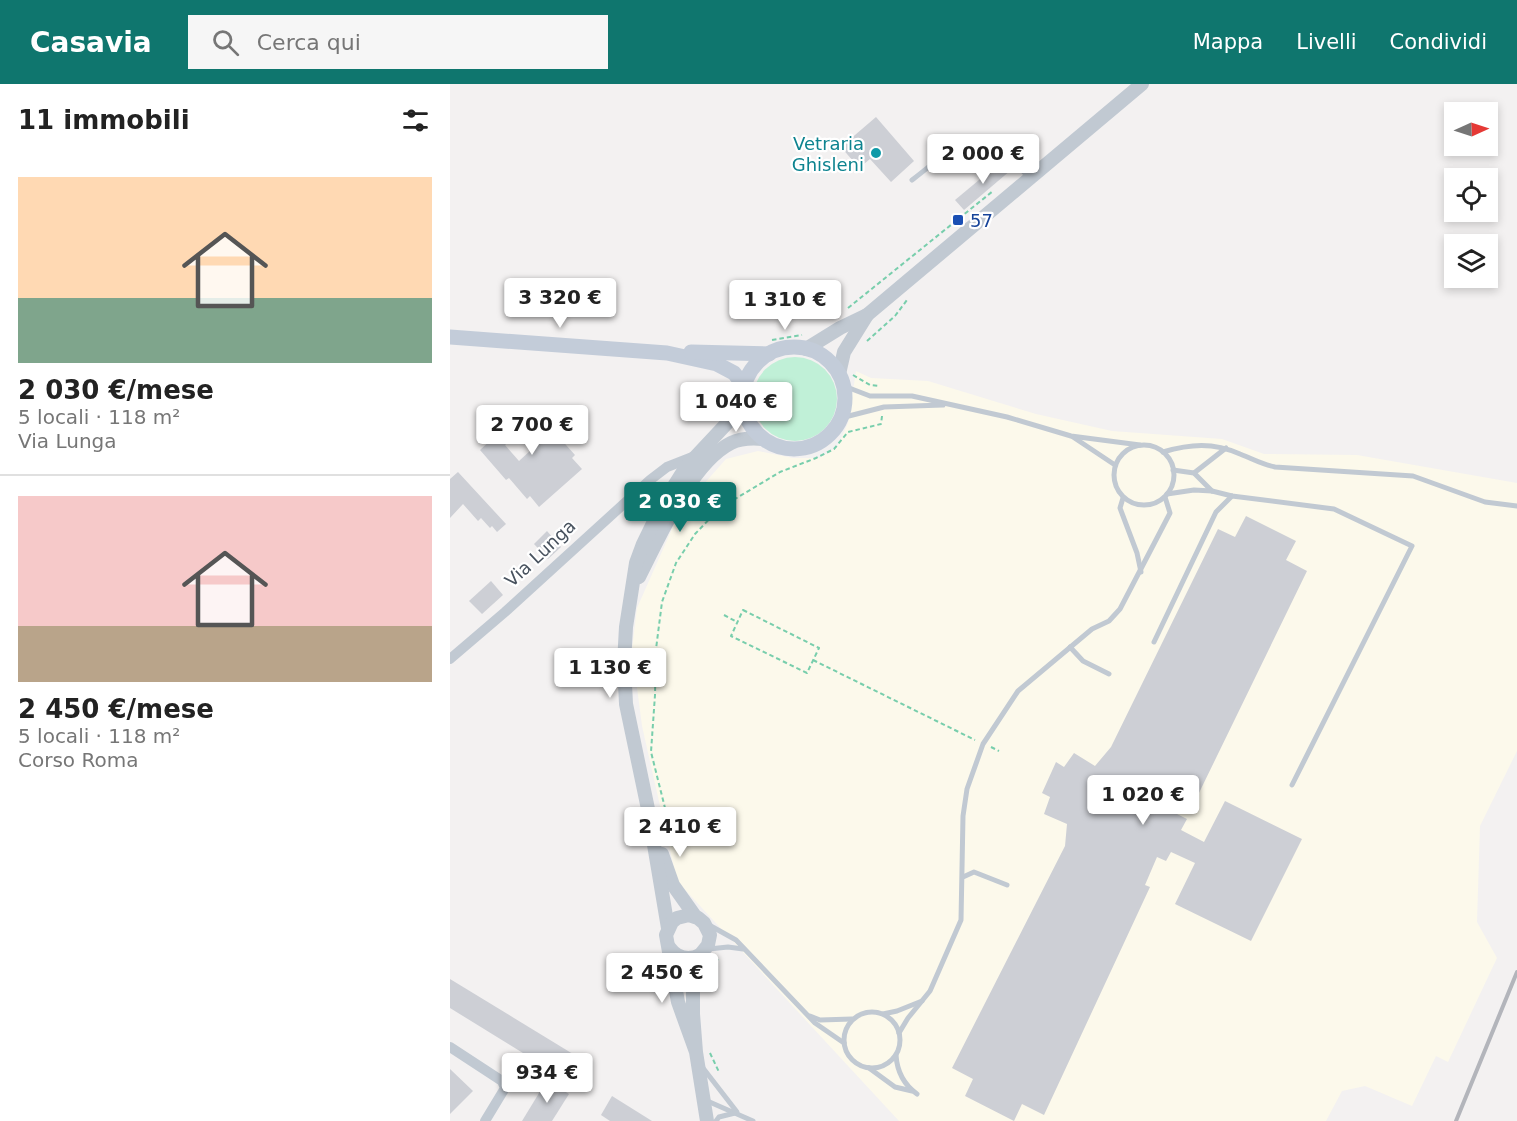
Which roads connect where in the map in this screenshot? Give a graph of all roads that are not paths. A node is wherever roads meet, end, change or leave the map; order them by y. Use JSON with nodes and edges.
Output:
{"nodes":[{"id":1,"x":1142,"y":84,"type":"edge"},
{"id":2,"x":1029,"y":179,"type":"junction"},
{"id":3,"x":912,"y":180,"type":"dead end"},
{"id":4,"x":867,"y":315,"type":"junction"},
{"id":5,"x":450,"y":337,"type":"edge"},
{"id":6,"x":806,"y":349,"type":"junction"},
{"id":7,"x":667,"y":353,"type":"junction"},
{"id":8,"x":768,"y":354,"type":"junction"},
{"id":9,"x":845,"y":376,"type":"junction"},
{"id":10,"x":745,"y":387,"type":"junction"},
{"id":11,"x":744,"y":405,"type":"junction"},
{"id":12,"x":954,"y":405,"type":"junction"},
{"id":13,"x":841,"y":418,"type":"junction"},
{"id":14,"x":1071,"y":436,"type":"junction"},
{"id":15,"x":763,"y":439,"type":"junction"},
{"id":16,"x":1140,"y":445,"type":"junction"},
{"id":17,"x":1226,"y":448,"type":"junction"},
{"id":18,"x":1162,"y":452,"type":"junction"},
{"id":19,"x":696,"y":456,"type":"junction"},
{"id":20,"x":1116,"y":465,"type":"junction"},
{"id":21,"x":1173,"y":470,"type":"junction"},
{"id":22,"x":1194,"y":473,"type":"junction"},
{"id":23,"x":657,"y":476,"type":"junction"},
{"id":24,"x":676,"y":481,"type":"junction"},
{"id":25,"x":1212,"y":491,"type":"junction"},
{"id":26,"x":1166,"y":495,"type":"junction"},
{"id":27,"x":1232,"y":496,"type":"junction"},
{"id":28,"x":1123,"y":498,"type":"junction"},
{"id":29,"x":1517,"y":506,"type":"edge"},
{"id":30,"x":1141,"y":572,"type":"junction"},
{"id":31,"x":634,"y":587,"type":"junction"},
{"id":32,"x":1155,"y":642,"type":"dead end"},
{"id":33,"x":1070,"y":647,"type":"junction"},
{"id":34,"x":450,"y":659,"type":"edge"},
{"id":35,"x":1109,"y":674,"type":"dead end"},
{"id":36,"x":1292,"y":785,"type":"dead end"},
{"id":37,"x":648,"y":809,"type":"junction"},
{"id":38,"x":963,"y":877,"type":"junction"},
{"id":39,"x":1007,"y":885,"type":"dead end"},
{"id":40,"x":700,"y":919,"type":"junction"},
{"id":41,"x":668,"y":928,"type":"junction"},
{"id":42,"x":669,"y":947,"type":"junction"},
{"id":43,"x":743,"y":949,"type":"junction"},
{"id":44,"x":703,"y":952,"type":"junction"},
{"id":45,"x":924,"y":1000,"type":"junction"},
{"id":46,"x":883,"y":1014,"type":"junction"},
{"id":47,"x":808,"y":1015,"type":"junction"},
{"id":48,"x":852,"y":1019,"type":"junction"},
{"id":49,"x":899,"y":1033,"type":"junction"},
{"id":50,"x":844,"y":1043,"type":"junction"},
{"id":51,"x":450,"y":1047,"type":"edge"},
{"id":52,"x":696,"y":1053,"type":"junction"},
{"id":53,"x":896,"y":1055,"type":"junction"},
{"id":54,"x":869,"y":1068,"type":"junction"},
{"id":55,"x":702,"y":1098,"type":"junction"},
{"id":56,"x":737,"y":1112,"type":"junction"},
{"id":57,"x":485,"y":1121,"type":"edge"},
{"id":58,"x":707,"y":1121,"type":"edge"},
{"id":59,"x":716,"y":1121,"type":"edge"},
{"id":60,"x":753,"y":1121,"type":"edge"}],
"edges":[{"from":1,"to":2,"type":"street"},
{"from":2,"to":3,"type":"lane"},
{"from":2,"to":4,"type":"street"},
{"from":4,"to":6,"type":"street"},
{"from":4,"to":9,"type":"street"},
{"from":5,"to":7,"type":"main road"},
{"from":6,"to":8,"type":"main road"},
{"from":6,"to":9,"type":"main road"},
{"from":7,"to":8,"type":"main road"},
{"from":7,"to":10,"type":"main road"},
{"from":8,"to":10,"type":"main road"},
{"from":9,"to":12,"type":"lane"},
{"from":9,"to":13,"type":"main road"},
{"from":10,"to":11,"type":"main road"},
{"from":11,"to":15,"type":"main road"},
{"from":11,"to":19,"type":"street","name":"Via Lunga"},
{"from":12,"to":13,"type":"lane"},
{"from":12,"to":14,"type":"lane"},
{"from":13,"to":15,"type":"main road","name":"Via Lunga"},
{"from":14,"to":16,"type":"lane"},
{"from":14,"to":20,"type":"lane"},
{"from":15,"to":31,"type":"street","name":"Via Lunga"},
{"from":16,"to":18,"type":"lane"},
{"from":16,"to":20,"type":"lane"},
{"from":17,"to":18,"type":"lane"},
{"from":17,"to":22,"type":"lane"},
{"from":17,"to":29,"type":"lane"},
{"from":18,"to":21,"type":"lane"},
{"from":19,"to":23,"type":"street","name":"Via Lunga"},
{"from":19,"to":24,"type":"street","name":"Via Lunga"},
{"from":20,"to":28,"type":"lane"},
{"from":21,"to":22,"type":"lane"},
{"from":21,"to":26,"type":"lane"},
{"from":22,"to":25,"type":"lane"},
{"from":23,"to":24,"type":"street"},
{"from":23,"to":34,"type":"street","name":"Via Lunga"},
{"from":24,"to":31,"type":"street","name":"Via Lunga"},
{"from":25,"to":26,"type":"lane"},
{"from":25,"to":27,"type":"lane"},
{"from":26,"to":28,"type":"lane"},
{"from":26,"to":30,"type":"lane"},
{"from":27,"to":32,"type":"lane"},
{"from":27,"to":36,"type":"lane"},
{"from":28,"to":30,"type":"lane"},
{"from":30,"to":33,"type":"lane"},
{"from":31,"to":37,"type":"street","name":"Via Lunga"},
{"from":33,"to":35,"type":"lane"},
{"from":33,"to":38,"type":"lane"},
{"from":37,"to":40,"type":"street","name":"Via Lunga"},
{"from":37,"to":41,"type":"street","name":"Via Lunga"},
{"from":38,"to":39,"type":"lane"},
{"from":38,"to":45,"type":"lane"},
{"from":40,"to":41,"type":"street"},
{"from":40,"to":43,"type":"lane"},
{"from":40,"to":44,"type":"street"},
{"from":41,"to":42,"type":"street"},
{"from":42,"to":44,"type":"street"},
{"from":42,"to":52,"type":"street"},
{"from":43,"to":44,"type":"lane"},
{"from":43,"to":47,"type":"lane"},
{"from":44,"to":52,"type":"street"},
{"from":45,"to":46,"type":"lane"},
{"from":45,"to":49,"type":"lane"},
{"from":46,"to":48,"type":"lane"},
{"from":46,"to":49,"type":"lane"},
{"from":47,"to":48,"type":"lane"},
{"from":47,"to":50,"type":"lane"},
{"from":48,"to":50,"type":"lane"},
{"from":49,"to":53,"type":"lane"},
{"from":50,"to":54,"type":"lane"},
{"from":51,"to":57,"type":"street"},
{"from":52,"to":55,"type":"street"},
{"from":52,"to":56,"type":"lane"},
{"from":53,"to":54,"type":"lane"},
{"from":53,"to":54,"type":"lane"},
{"from":55,"to":56,"type":"lane"},
{"from":55,"to":58,"type":"street"},
{"from":56,"to":59,"type":"lane"},
{"from":56,"to":60,"type":"lane"}]}
